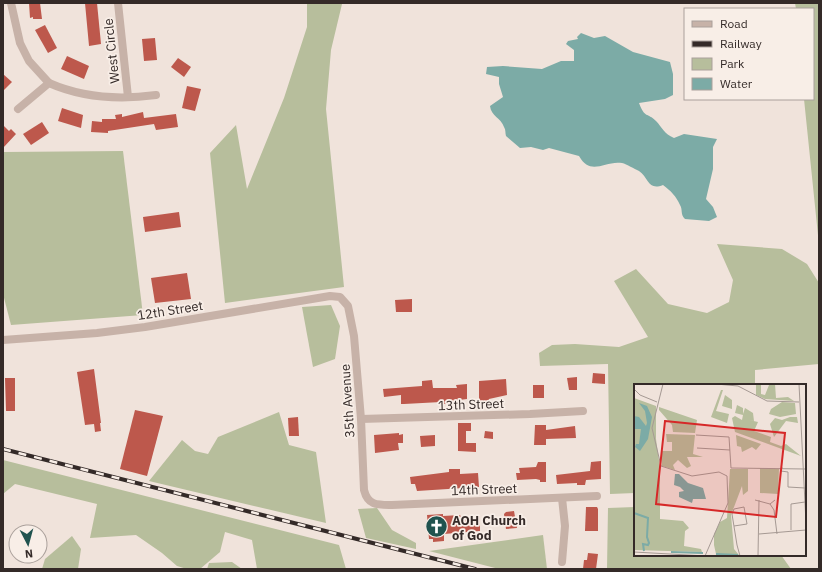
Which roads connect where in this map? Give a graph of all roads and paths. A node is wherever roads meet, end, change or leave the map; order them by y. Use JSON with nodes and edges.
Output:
{"nodes":[{"id":1,"x":11,"y":3,"type":"edge"},
{"id":2,"x":118,"y":3,"type":"edge"},
{"id":3,"x":49,"y":83,"type":"junction"},
{"id":4,"x":156,"y":95,"type":"dead end"},
{"id":5,"x":128,"y":97,"type":"junction"},
{"id":6,"x":18,"y":109,"type":"dead end"},
{"id":7,"x":340,"y":297,"type":"joint"},
{"id":8,"x":3,"y":340,"type":"edge"},
{"id":9,"x":583,"y":411,"type":"dead end"},
{"id":10,"x":361,"y":419,"type":"junction"},
{"id":11,"x":597,"y":496,"type":"dead end"},
{"id":12,"x":562,"y":498,"type":"junction"},
{"id":13,"x":372,"y":504,"type":"joint"},
{"id":14,"x":562,"y":562,"type":"dead end"}],
"edges":[{"from":1,"to":3,"type":"street","name":"West Circle"},
{"from":2,"to":5,"type":"street","name":"West Circle"},
{"from":3,"to":5,"type":"street","name":"West Circle"},
{"from":3,"to":6,"type":"street"},
{"from":4,"to":5,"type":"street","name":"West Circle"},
{"from":7,"to":8,"type":"street","name":"12th Street"},
{"from":7,"to":10,"type":"street","name":"35th Avenue"},
{"from":9,"to":10,"type":"street","name":"13th Street"},
{"from":10,"to":13,"type":"street","name":"35th Avenue"},
{"from":11,"to":12,"type":"street","name":"14th Street"},
{"from":12,"to":13,"type":"street","name":"14th Street"},
{"from":12,"to":14,"type":"street"}]}
